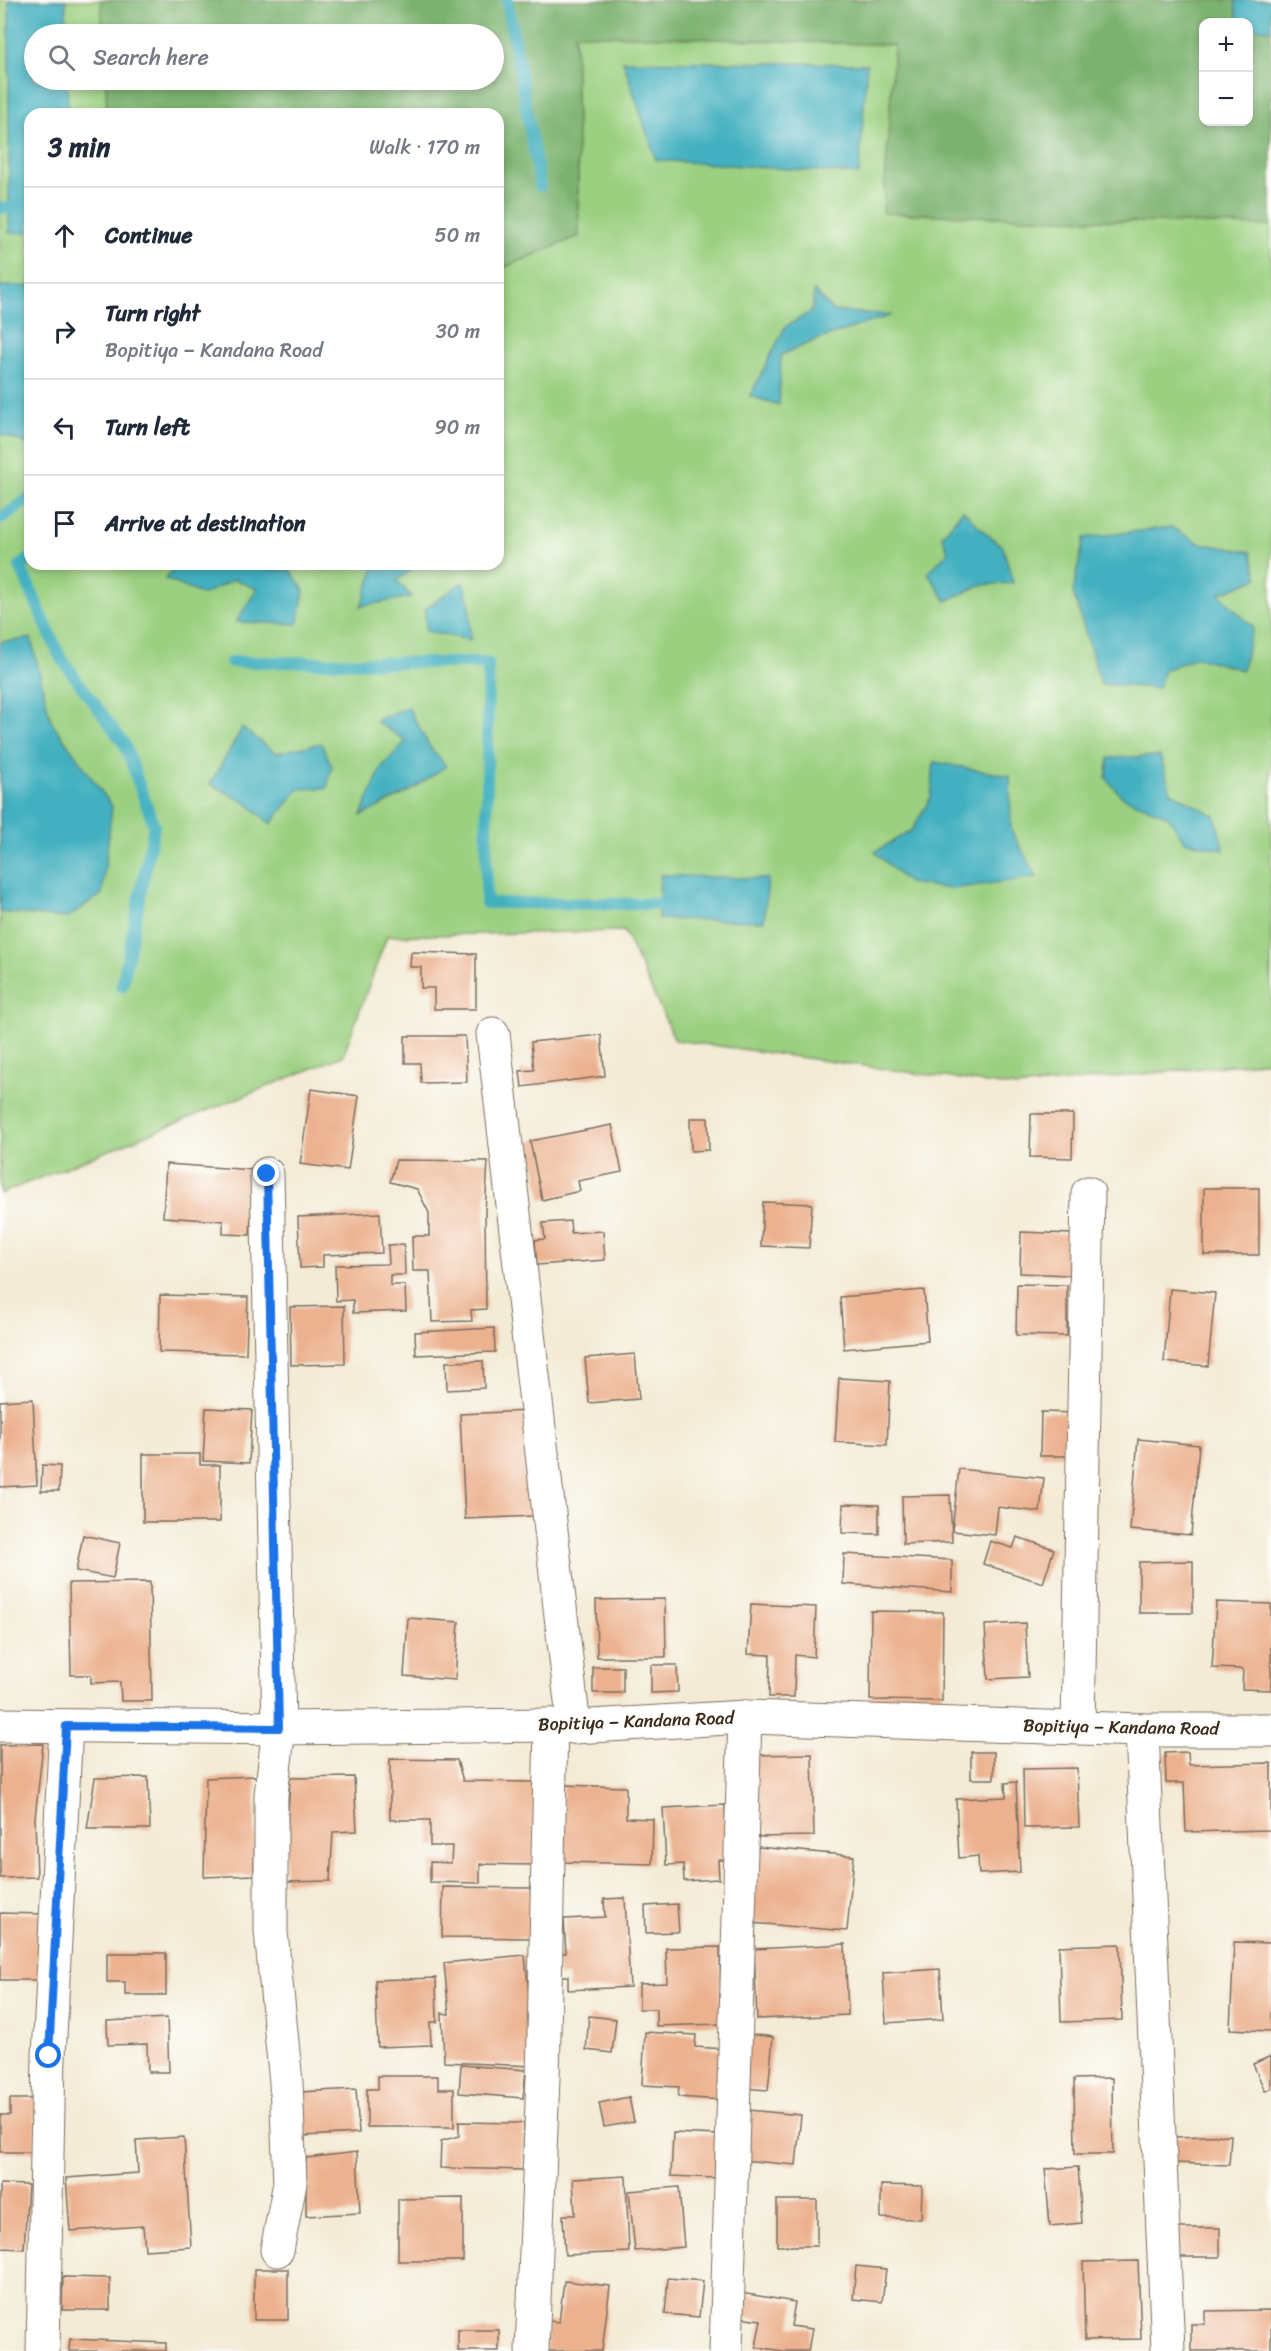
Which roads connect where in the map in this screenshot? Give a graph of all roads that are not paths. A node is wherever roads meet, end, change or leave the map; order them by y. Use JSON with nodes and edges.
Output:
{"nodes":[{"id":1,"x":493,"y":1034,"type":"dead end"},
{"id":2,"x":267,"y":1174,"type":"dead end"},
{"id":3,"x":1088,"y":1193,"type":"dead end"},
{"id":4,"x":745,"y":1717,"type":"junction"},
{"id":5,"x":0,"y":1725,"type":"edge"},
{"id":6,"x":66,"y":1726,"type":"junction"},
{"id":7,"x":563,"y":1726,"type":"junction"},
{"id":8,"x":1078,"y":1726,"type":"junction"},
{"id":9,"x":279,"y":1728,"type":"junction"},
{"id":10,"x":1142,"y":1730,"type":"junction"},
{"id":11,"x":1271,"y":1730,"type":"edge"},
{"id":12,"x":277,"y":2250,"type":"dead end"},
{"id":13,"x":43,"y":2351,"type":"edge"},
{"id":14,"x":532,"y":2351,"type":"edge"},
{"id":15,"x":726,"y":2351,"type":"edge"},
{"id":16,"x":1168,"y":2351,"type":"edge"}],
"edges":[{"from":1,"to":7,"type":"street"},
{"from":2,"to":9,"type":"street"},
{"from":3,"to":8,"type":"street"},
{"from":4,"to":7,"type":"street","name":"Bopitiya – Kandana Road"},
{"from":4,"to":8,"type":"street","name":"Bopitiya – Kandana Road"},
{"from":4,"to":15,"type":"street"},
{"from":5,"to":6,"type":"street","name":"Bopitiya – Kandana Road"},
{"from":6,"to":9,"type":"street","name":"Bopitiya – Kandana Road"},
{"from":6,"to":13,"type":"street"},
{"from":7,"to":9,"type":"street","name":"Bopitiya – Kandana Road"},
{"from":7,"to":14,"type":"street"},
{"from":8,"to":10,"type":"street","name":"Bopitiya – Kandana Road"},
{"from":9,"to":12,"type":"street"},
{"from":10,"to":11,"type":"street","name":"Bopitiya – Kandana Road"},
{"from":10,"to":16,"type":"street"}]}
